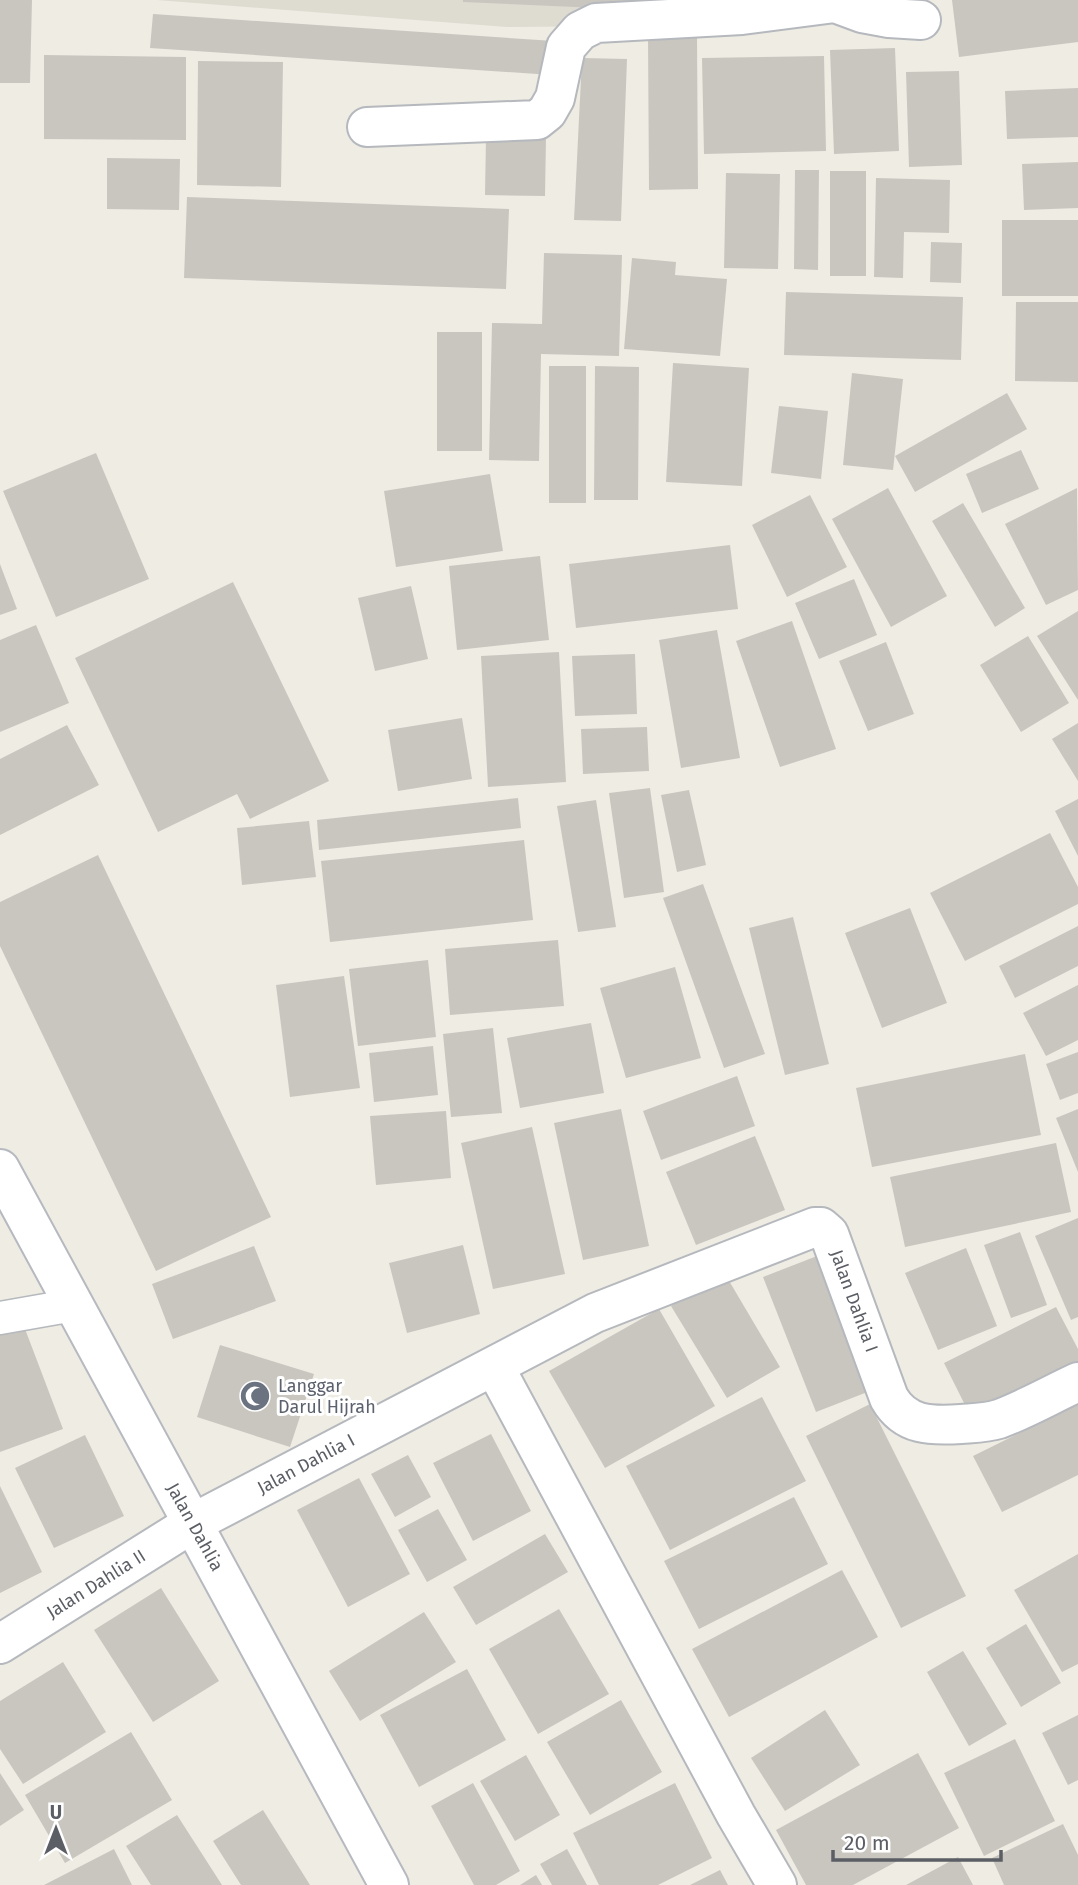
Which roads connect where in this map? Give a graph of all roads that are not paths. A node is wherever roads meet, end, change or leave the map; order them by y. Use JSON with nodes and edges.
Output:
{"nodes":[{"id":1,"x":835,"y":1,"type":"edge"},
{"id":2,"x":921,"y":20,"type":"dead end"},
{"id":3,"x":367,"y":127,"type":"dead end"},
{"id":4,"x":0,"y":1169,"type":"edge"},
{"id":5,"x":74,"y":1305,"type":"junction"},
{"id":6,"x":0,"y":1318,"type":"edge"},
{"id":7,"x":494,"y":1366,"type":"junction"},
{"id":8,"x":1078,"y":1381,"type":"edge"},
{"id":9,"x":193,"y":1523,"type":"junction"},
{"id":10,"x":0,"y":1644,"type":"edge"},
{"id":11,"x":390,"y":1885,"type":"edge"},
{"id":12,"x":776,"y":1885,"type":"edge"}],
"edges":[{"from":1,"to":2,"type":"street"},
{"from":1,"to":3,"type":"street"},
{"from":4,"to":5,"type":"street","name":"Jalan Dahlia"},
{"from":5,"to":6,"type":"lane"},
{"from":5,"to":9,"type":"street","name":"Jalan Dahlia"},
{"from":7,"to":8,"type":"street","name":"Jalan Dahlia I"},
{"from":7,"to":9,"type":"street","name":"Jalan Dahlia I"},
{"from":7,"to":12,"type":"street"},
{"from":9,"to":10,"type":"street","name":"Jalan Dahlia II"},
{"from":9,"to":11,"type":"street","name":"Jalan Dahlia"}]}
